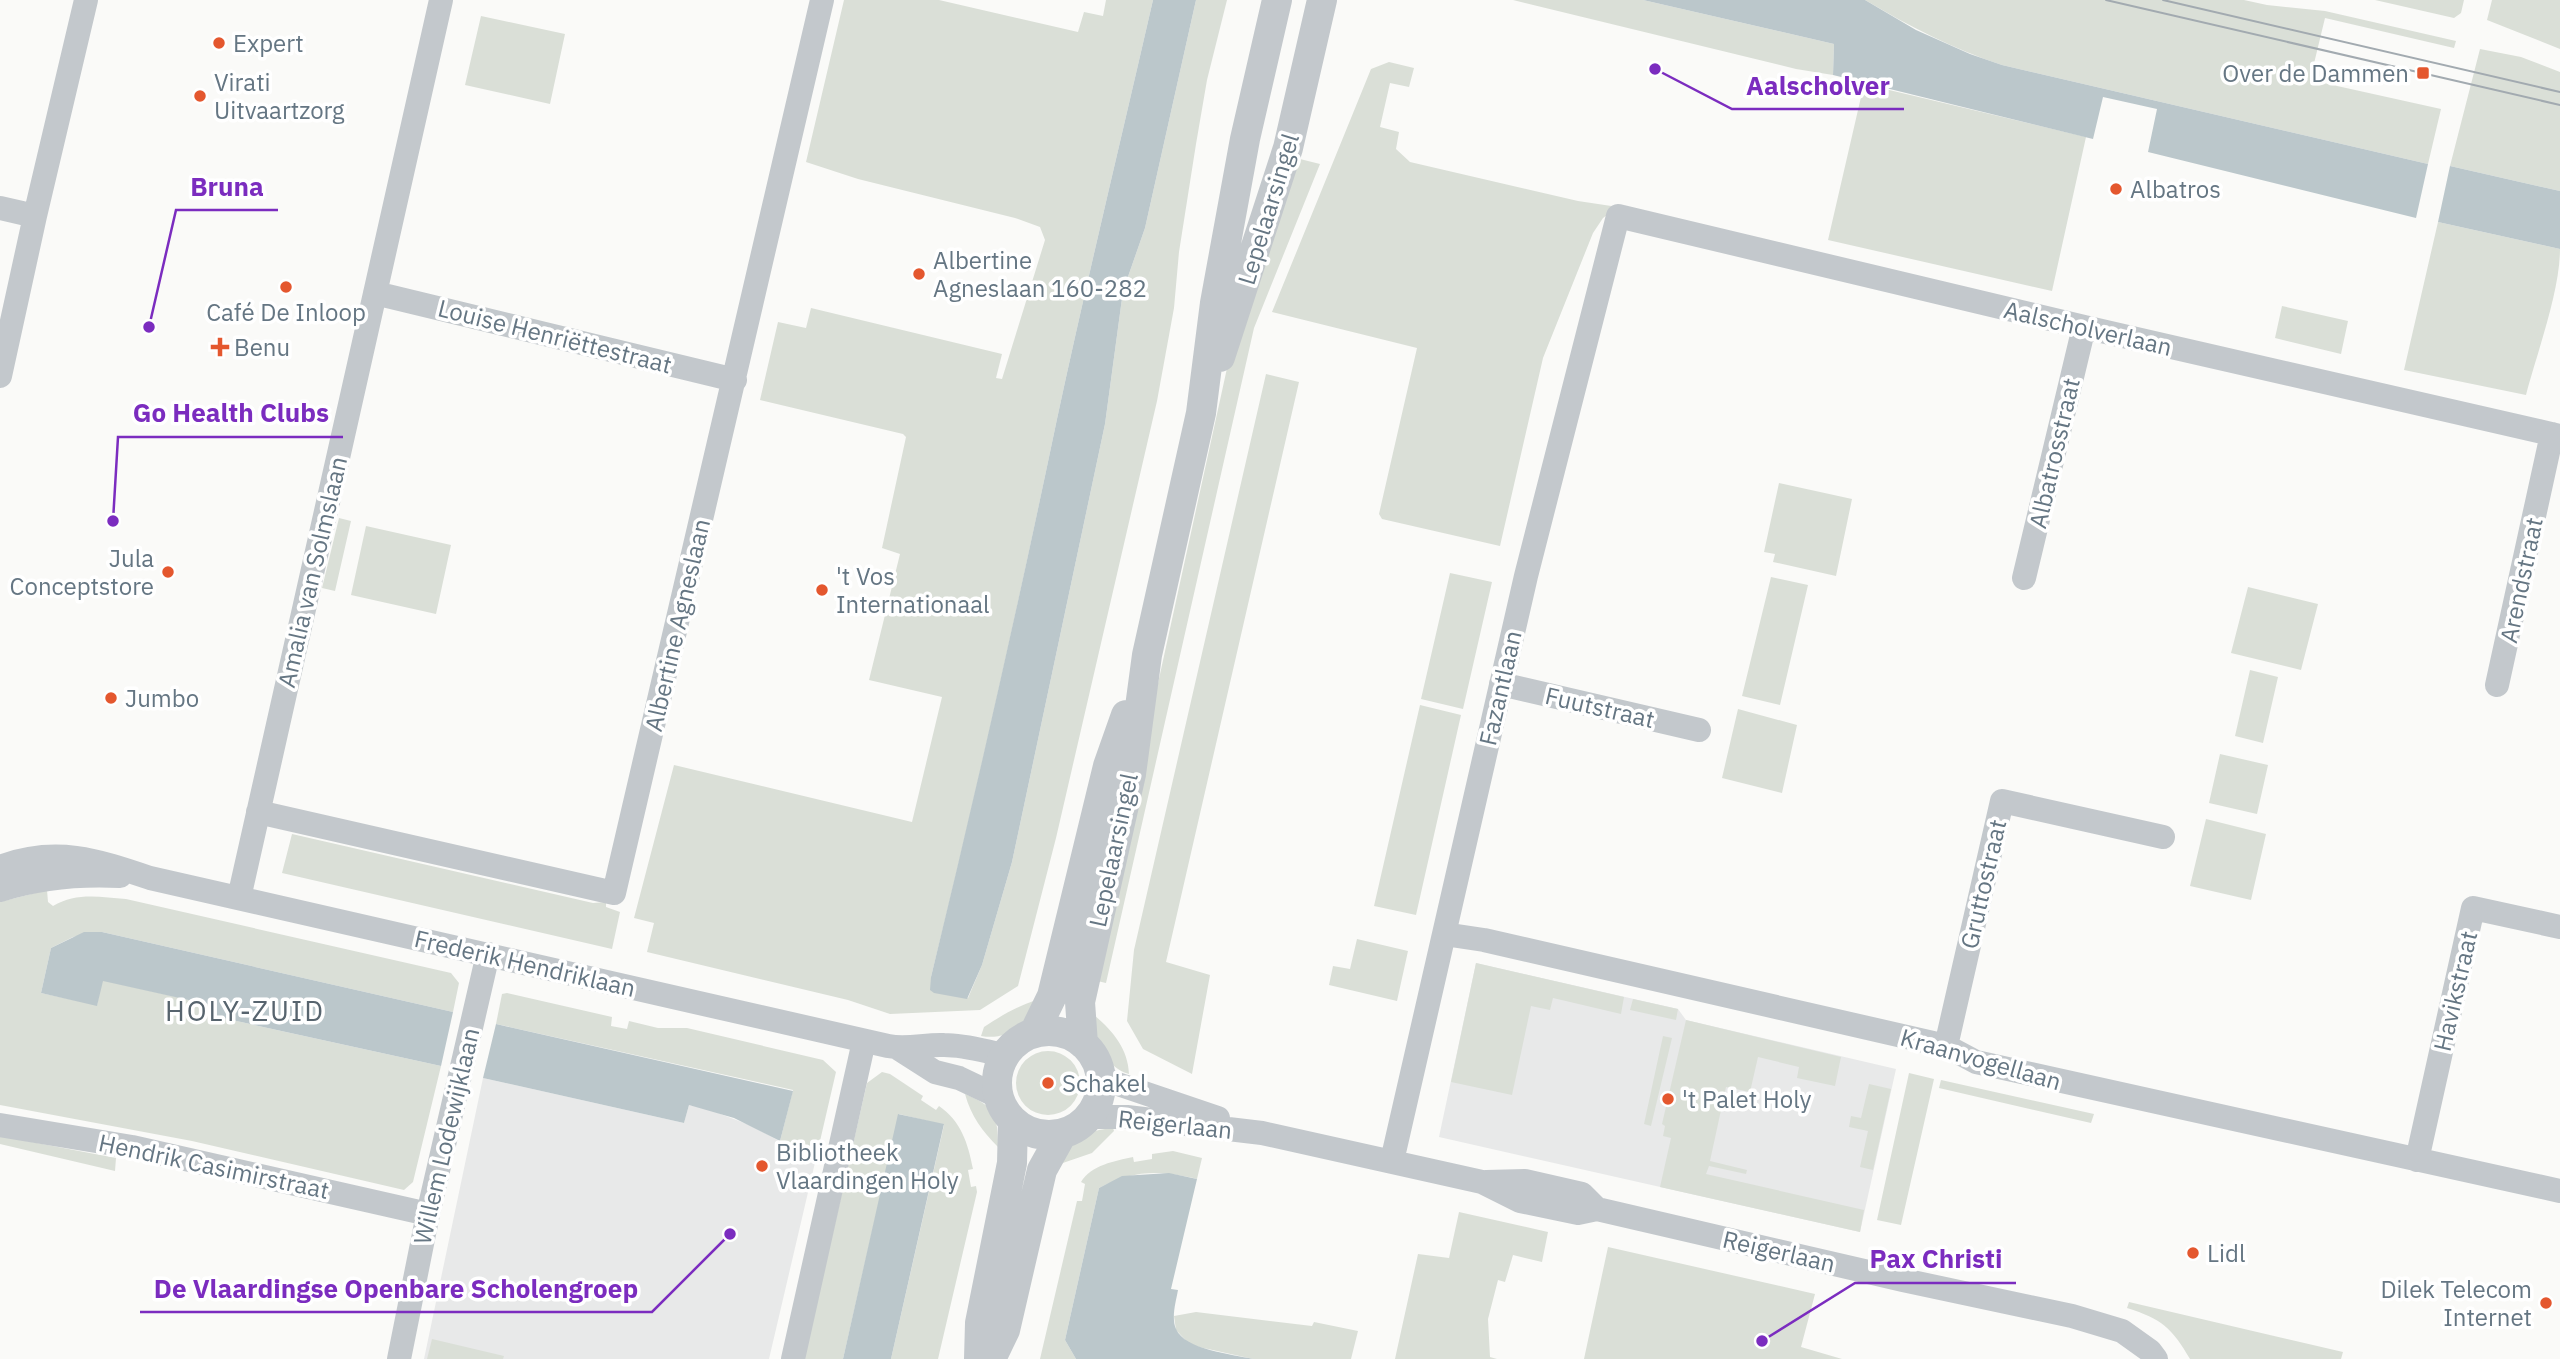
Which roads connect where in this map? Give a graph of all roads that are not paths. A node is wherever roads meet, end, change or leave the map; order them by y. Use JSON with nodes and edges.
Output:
{"nodes":[{"id":1,"x":86,"y":0,"type":"edge"},
{"id":2,"x":441,"y":0,"type":"edge"},
{"id":3,"x":822,"y":0,"type":"edge"},
{"id":4,"x":1277,"y":0,"type":"edge"},
{"id":5,"x":1322,"y":0,"type":"edge"},
{"id":6,"x":0,"y":208,"type":"edge"},
{"id":7,"x":34,"y":216,"type":"junction"},
{"id":8,"x":1618,"y":216,"type":"joint"},
{"id":9,"x":375,"y":293,"type":"junction"},
{"id":10,"x":2084,"y":327,"type":"junction"},
{"id":11,"x":0,"y":376,"type":"edge"},
{"id":12,"x":735,"y":380,"type":"junction"},
{"id":13,"x":1201,"y":413,"type":"junction"},
{"id":14,"x":2556,"y":435,"type":"edge"},
{"id":15,"x":2024,"y":578,"type":"dead end"},
{"id":16,"x":1147,"y":655,"type":"junction"},
{"id":17,"x":1501,"y":684,"type":"junction"},
{"id":18,"x":2497,"y":685,"type":"dead end"},
{"id":19,"x":1699,"y":730,"type":"dead end"},
{"id":20,"x":258,"y":812,"type":"junction"},
{"id":21,"x":2163,"y":837,"type":"dead end"},
{"id":22,"x":0,"y":867,"type":"edge"},
{"id":23,"x":150,"y":878,"type":"junction"},
{"id":24,"x":0,"y":890,"type":"edge"},
{"id":25,"x":239,"y":898,"type":"junction"},
{"id":26,"x":2560,"y":927,"type":"edge"},
{"id":27,"x":1444,"y":934,"type":"junction"},
{"id":28,"x":488,"y":954,"type":"junction"},
{"id":29,"x":1034,"y":1033,"type":"junction"},
{"id":30,"x":864,"y":1041,"type":"junction"},
{"id":31,"x":1083,"y":1044,"type":"junction"},
{"id":32,"x":1946,"y":1046,"type":"junction"},
{"id":33,"x":899,"y":1049,"type":"junction"},
{"id":34,"x":1005,"y":1055,"type":"junction"},
{"id":35,"x":1100,"y":1078,"type":"junction"},
{"id":36,"x":1006,"y":1110,"type":"junction"},
{"id":37,"x":1088,"y":1117,"type":"junction"},
{"id":38,"x":0,"y":1125,"type":"edge"},
{"id":39,"x":1262,"y":1133,"type":"junction"},
{"id":40,"x":1062,"y":1134,"type":"junction"},
{"id":41,"x":2417,"y":1160,"type":"junction"},
{"id":42,"x":1392,"y":1161,"type":"junction"},
{"id":43,"x":2560,"y":1191,"type":"edge"},
{"id":44,"x":428,"y":1214,"type":"junction"},
{"id":45,"x":399,"y":1359,"type":"edge"},
{"id":46,"x":793,"y":1359,"type":"edge"},
{"id":47,"x":979,"y":1359,"type":"edge"},
{"id":48,"x":991,"y":1359,"type":"edge"},
{"id":49,"x":2156,"y":1359,"type":"edge"}],
"edges":[{"from":1,"to":7,"type":"street"},
{"from":2,"to":9,"type":"street","name":"Amalia van Solmslaan"},
{"from":3,"to":12,"type":"street","name":"Albertine Agneslaan"},
{"from":4,"to":13,"type":"street","name":"Lepelaarsingel"},
{"from":5,"to":13,"type":"street","name":"Lepelaarsingel"},
{"from":6,"to":7,"type":"street"},
{"from":7,"to":11,"type":"street"},
{"from":8,"to":10,"type":"street","name":"Aalscholverlaan"},
{"from":8,"to":17,"type":"street","name":"Fazantlaan"},
{"from":9,"to":12,"type":"street","name":"Louise Henriëttestraat"},
{"from":9,"to":20,"type":"street","name":"Amalia van Solmslaan"},
{"from":10,"to":14,"type":"street","name":"Aalscholverlaan"},
{"from":10,"to":15,"type":"street","name":"Albatrosstraat"},
{"from":12,"to":20,"type":"street","name":"Albertine Agneslaan"},
{"from":13,"to":16,"type":"street","name":"Lepelaarsingel"},
{"from":14,"to":18,"type":"street","name":"Arendstraat"},
{"from":16,"to":29,"type":"street","name":"Lepelaarsingel"},
{"from":16,"to":31,"type":"street","name":"Lepelaarsingel"},
{"from":17,"to":19,"type":"street","name":"Fuutstraat"},
{"from":17,"to":27,"type":"street","name":"Fazantlaan"},
{"from":20,"to":25,"type":"street","name":"Amalia van Solmslaan"},
{"from":21,"to":32,"type":"street","name":"Gruttostraat"},
{"from":22,"to":23,"type":"street","name":"Frederik Hendriklaan"},
{"from":23,"to":24,"type":"street","name":"Frederik Hendriklaan"},
{"from":23,"to":25,"type":"street","name":"Frederik Hendriklaan"},
{"from":25,"to":28,"type":"street","name":"Frederik Hendriklaan"},
{"from":26,"to":41,"type":"street","name":"Havikstraat"},
{"from":27,"to":32,"type":"street","name":"Kraanvogellaan"},
{"from":27,"to":42,"type":"street","name":"Fazantlaan"},
{"from":28,"to":30,"type":"street","name":"Frederik Hendriklaan"},
{"from":28,"to":44,"type":"street","name":"Willem Lodewijklaan"},
{"from":29,"to":31,"type":"street"},
{"from":29,"to":34,"type":"street"},
{"from":30,"to":33,"type":"street","name":"Frederik Hendriklaan"},
{"from":30,"to":46,"type":"street"},
{"from":31,"to":35,"type":"street"},
{"from":32,"to":41,"type":"street","name":"Kraanvogellaan"},
{"from":33,"to":34,"type":"street","name":"Frederik Hendriklaan"},
{"from":33,"to":36,"type":"street","name":"Frederik Hendriklaan"},
{"from":34,"to":36,"type":"street"},
{"from":35,"to":37,"type":"street"},
{"from":35,"to":39,"type":"street","name":"Reigerlaan"},
{"from":36,"to":40,"type":"street"},
{"from":36,"to":47,"type":"street"},
{"from":37,"to":39,"type":"street","name":"Reigerlaan"},
{"from":37,"to":40,"type":"street"},
{"from":38,"to":44,"type":"street","name":"Hendrik Casimirstraat"},
{"from":39,"to":42,"type":"street","name":"Reigerlaan"},
{"from":40,"to":48,"type":"street"},
{"from":41,"to":43,"type":"street","name":"Kraanvogellaan"},
{"from":42,"to":49,"type":"street","name":"Reigerlaan"},
{"from":44,"to":45,"type":"street","name":"Willem Lodewijklaan"}]}
